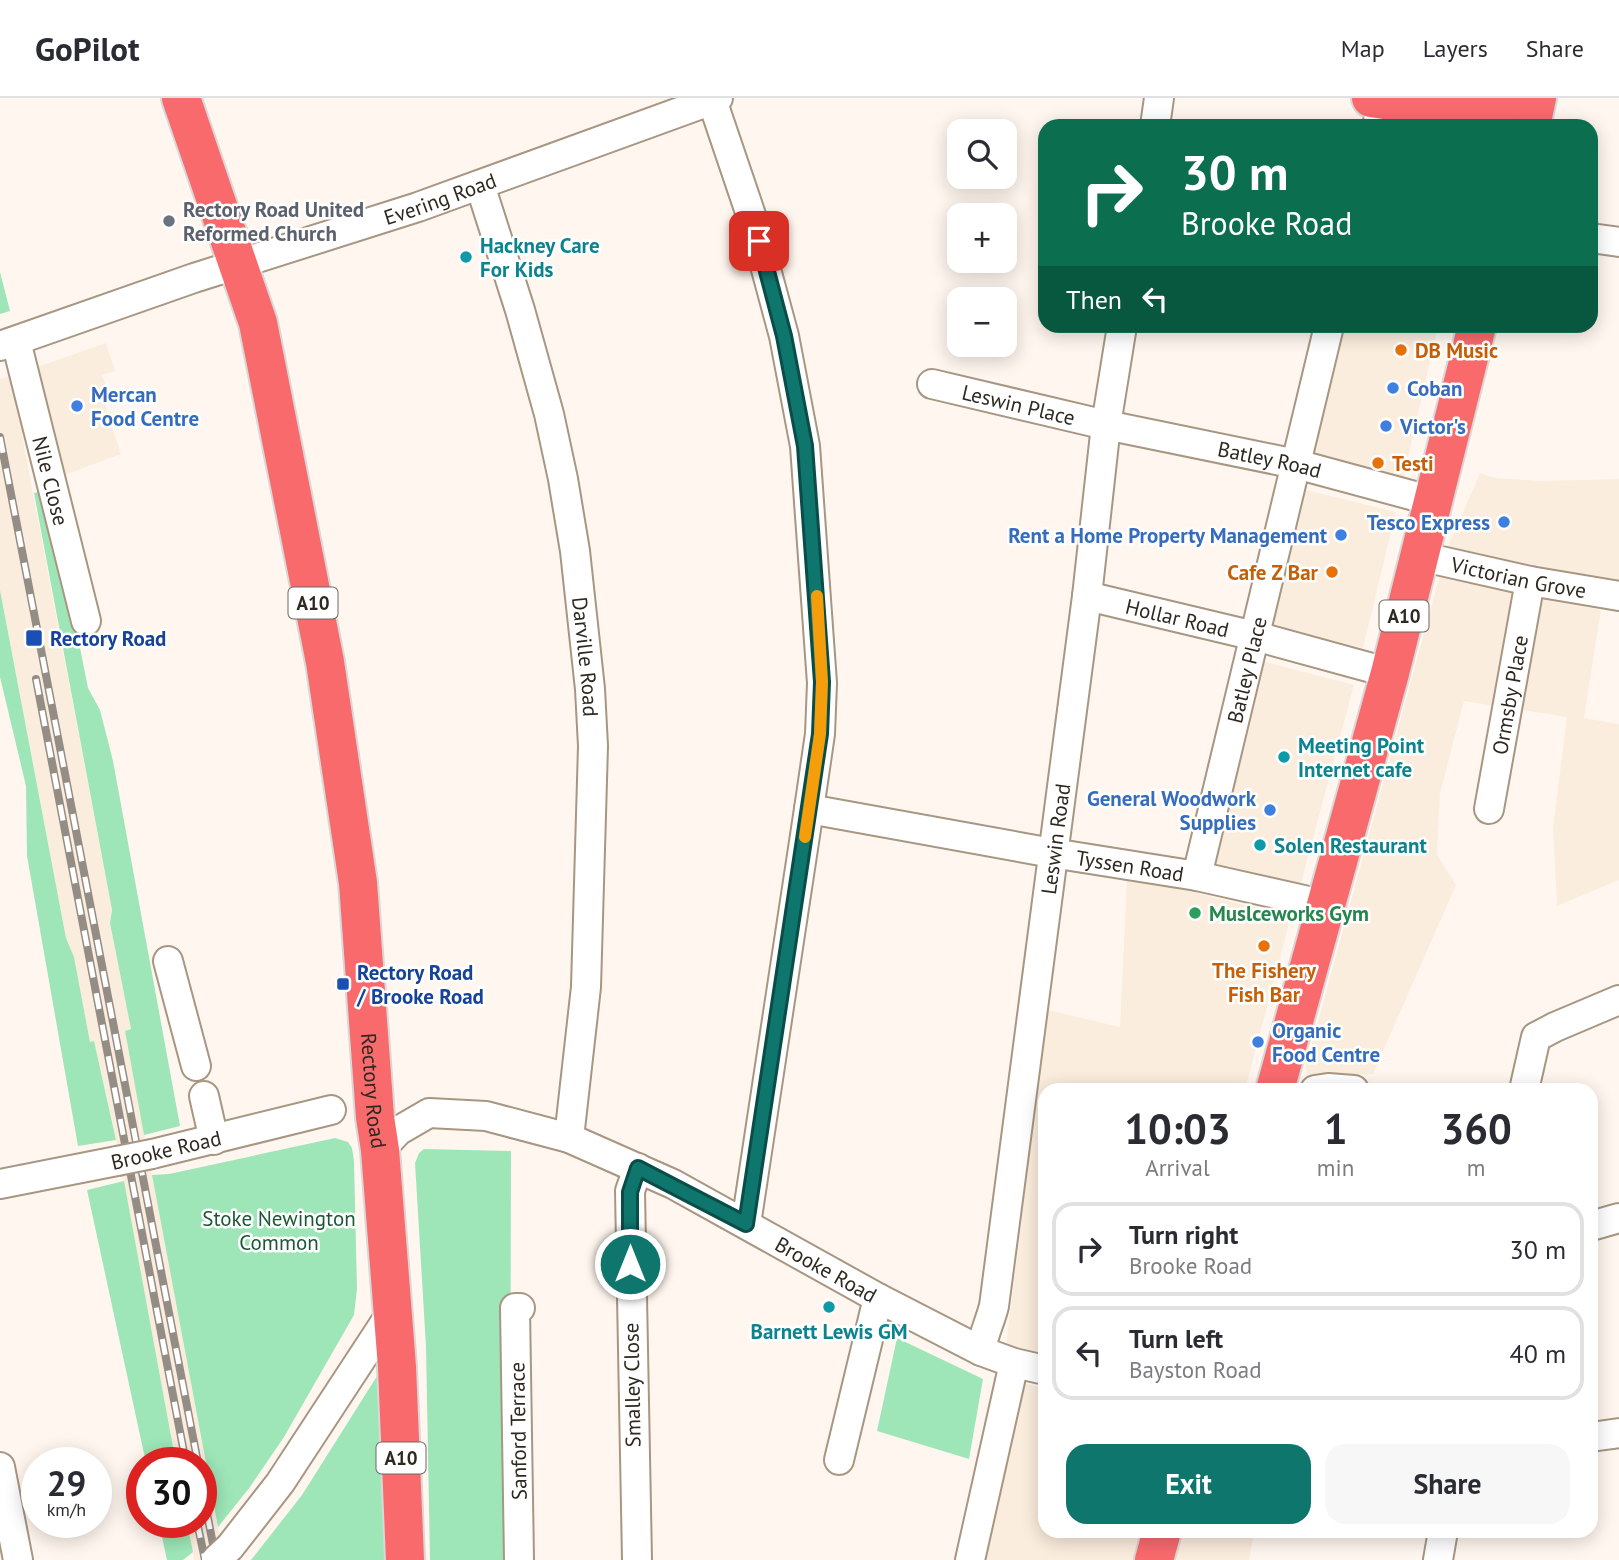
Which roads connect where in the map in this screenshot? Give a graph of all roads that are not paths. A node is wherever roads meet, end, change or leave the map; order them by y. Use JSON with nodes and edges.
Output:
{"nodes":[{"id":1,"x":181,"y":98,"type":"edge"},
{"id":2,"x":1159,"y":98,"type":"edge"},
{"id":3,"x":1508,"y":98,"type":"edge"},
{"id":4,"x":1537,"y":98,"type":"edge"},
{"id":5,"x":715,"y":99,"type":"edge"},
{"id":6,"x":1377,"y":108,"type":"edge"},
{"id":7,"x":1155,"y":119,"type":"edge"},
{"id":8,"x":1473,"y":119,"type":"edge"},
{"id":9,"x":1532,"y":119,"type":"edge"},
{"id":10,"x":480,"y":185,"type":"junction"},
{"id":11,"x":1598,"y":239,"type":"edge"},
{"id":12,"x":1619,"y":242,"type":"edge"},
{"id":13,"x":239,"y":264,"type":"junction"},
{"id":14,"x":1121,"y":333,"type":"edge"},
{"id":15,"x":1327,"y":333,"type":"edge"},
{"id":16,"x":1475,"y":333,"type":"edge"},
{"id":17,"x":6,"y":344,"type":"edge"},
{"id":18,"x":932,"y":384,"type":"dead end"},
{"id":19,"x":1106,"y":425,"type":"junction"},
{"id":20,"x":1296,"y":464,"type":"junction"},
{"id":21,"x":1433,"y":501,"type":"junction"},
{"id":22,"x":1419,"y":556,"type":"junction"},
{"id":23,"x":1530,"y":580,"type":"junction"},
{"id":24,"x":1087,"y":596,"type":"junction"},
{"id":25,"x":1619,"y":596,"type":"edge"},
{"id":26,"x":86,"y":621,"type":"dead end"},
{"id":27,"x":1255,"y":636,"type":"junction"},
{"id":28,"x":1390,"y":673,"type":"junction"},
{"id":29,"x":1489,"y":808,"type":"dead end"},
{"id":30,"x":809,"y":809,"type":"junction"},
{"id":31,"x":1052,"y":853,"type":"junction"},
{"id":32,"x":1198,"y":876,"type":"junction"},
{"id":33,"x":1326,"y":905,"type":"junction"},
{"id":34,"x":168,"y":961,"type":"dead end"},
{"id":35,"x":1619,"y":1000,"type":"edge"},
{"id":36,"x":196,"y":1066,"type":"dead end"},
{"id":37,"x":1311,"y":1083,"type":"edge"},
{"id":38,"x":1525,"y":1083,"type":"edge"},
{"id":39,"x":204,"y":1096,"type":"dead end"},
{"id":40,"x":376,"y":1120,"type":"junction"},
{"id":41,"x":569,"y":1138,"type":"junction"},
{"id":42,"x":214,"y":1140,"type":"junction"},
{"id":43,"x":638,"y":1168,"type":"junction"},
{"id":44,"x":0,"y":1184,"type":"edge"},
{"id":45,"x":1619,"y":1218,"type":"edge"},
{"id":46,"x":746,"y":1224,"type":"junction"},
{"id":47,"x":1598,"y":1224,"type":"edge"},
{"id":48,"x":878,"y":1298,"type":"junction"},
{"id":49,"x":520,"y":1308,"type":"dead end"},
{"id":50,"x":392,"y":1312,"type":"junction"},
{"id":51,"x":981,"y":1351,"type":"junction"},
{"id":52,"x":1014,"y":1363,"type":"junction"},
{"id":53,"x":1038,"y":1368,"type":"edge"},
{"id":54,"x":1619,"y":1433,"type":"edge"},
{"id":55,"x":1598,"y":1436,"type":"edge"},
{"id":56,"x":839,"y":1460,"type":"dead end"},
{"id":57,"x":0,"y":1467,"type":"edge"},
{"id":58,"x":1160,"y":1538,"type":"edge"},
{"id":59,"x":1442,"y":1538,"type":"edge"},
{"id":60,"x":223,"y":1553,"type":"edge"},
{"id":61,"x":18,"y":1560,"type":"edge"},
{"id":62,"x":405,"y":1560,"type":"edge"},
{"id":63,"x":519,"y":1560,"type":"edge"},
{"id":64,"x":637,"y":1560,"type":"edge"},
{"id":65,"x":970,"y":1560,"type":"edge"},
{"id":66,"x":1154,"y":1560,"type":"edge"},
{"id":67,"x":1438,"y":1560,"type":"edge"}],
"edges":[{"from":1,"to":13,"type":"highway","name":"Rectory Road","number":"A10"},
{"from":2,"to":7,"type":"street"},
{"from":3,"to":8,"type":"highway"},
{"from":4,"to":9,"type":"highway"},
{"from":5,"to":10,"type":"street","name":"Evering Road"},
{"from":5,"to":30,"type":"street"},
{"from":6,"to":8,"type":"highway"},
{"from":10,"to":13,"type":"street","name":"Evering Road"},
{"from":10,"to":41,"type":"street","name":"Darville Road"},
{"from":11,"to":12,"type":"street"},
{"from":13,"to":17,"type":"street","name":"Evering Road"},
{"from":13,"to":40,"type":"highway","name":"Rectory Road","number":"A10"},
{"from":14,"to":19,"type":"street","name":"Leswin Road"},
{"from":15,"to":20,"type":"street","name":"Batley Place"},
{"from":16,"to":21,"type":"highway","number":"A10"},
{"from":17,"to":26,"type":"street","name":"Nile Close"},
{"from":18,"to":19,"type":"street","name":"Leswin Place"},
{"from":19,"to":20,"type":"street","name":"Batley Road"},
{"from":19,"to":24,"type":"street","name":"Leswin Road"},
{"from":20,"to":21,"type":"street","name":"Batley Road"},
{"from":20,"to":27,"type":"street","name":"Batley Place"},
{"from":21,"to":22,"type":"highway","number":"A10"},
{"from":22,"to":23,"type":"street","name":"Victorian Grove"},
{"from":22,"to":28,"type":"highway","number":"A10"},
{"from":23,"to":25,"type":"street","name":"Victorian Grove"},
{"from":23,"to":29,"type":"street","name":"Ormsby Place"},
{"from":24,"to":27,"type":"street","name":"Hollar Road"},
{"from":24,"to":31,"type":"street","name":"Leswin Road"},
{"from":27,"to":28,"type":"street","name":"Hollar Road"},
{"from":27,"to":32,"type":"street","name":"Batley Place"},
{"from":28,"to":33,"type":"highway","number":"A10"},
{"from":30,"to":31,"type":"street","name":"Tyssen Road"},
{"from":30,"to":46,"type":"street"},
{"from":31,"to":32,"type":"street","name":"Tyssen Road"},
{"from":31,"to":51,"type":"street","name":"Leswin Road"},
{"from":32,"to":33,"type":"street","name":"Tyssen Road"},
{"from":33,"to":37,"type":"highway","number":"A10"},
{"from":34,"to":36,"type":"street"},
{"from":35,"to":38,"type":"street"},
{"from":39,"to":42,"type":"street"},
{"from":40,"to":41,"type":"street","name":"Brooke Road"},
{"from":40,"to":42,"type":"street","name":"Brooke Road"},
{"from":40,"to":50,"type":"highway","name":"Rectory Road","number":"A10"},
{"from":41,"to":43,"type":"street","name":"Brooke Road"},
{"from":42,"to":44,"type":"street","name":"Brooke Road","bridge":true},
{"from":43,"to":46,"type":"street","name":"Brooke Road"},
{"from":43,"to":64,"type":"street","name":"Smalley Close"},
{"from":45,"to":47,"type":"street"},
{"from":46,"to":48,"type":"street","name":"Brooke Road"},
{"from":48,"to":51,"type":"street","name":"Brooke Road"},
{"from":48,"to":56,"type":"street"},
{"from":49,"to":63,"type":"street","name":"Sanford Terrace"},
{"from":50,"to":60,"type":"street"},
{"from":50,"to":62,"type":"highway","name":"Rectory Road","number":"A10"},
{"from":51,"to":52,"type":"street","name":"Brooke Road"},
{"from":52,"to":53,"type":"street","name":"Brooke Road"},
{"from":52,"to":65,"type":"street"},
{"from":54,"to":55,"type":"street"},
{"from":57,"to":61,"type":"street"},
{"from":58,"to":66,"type":"highway"},
{"from":59,"to":67,"type":"street"}]}
